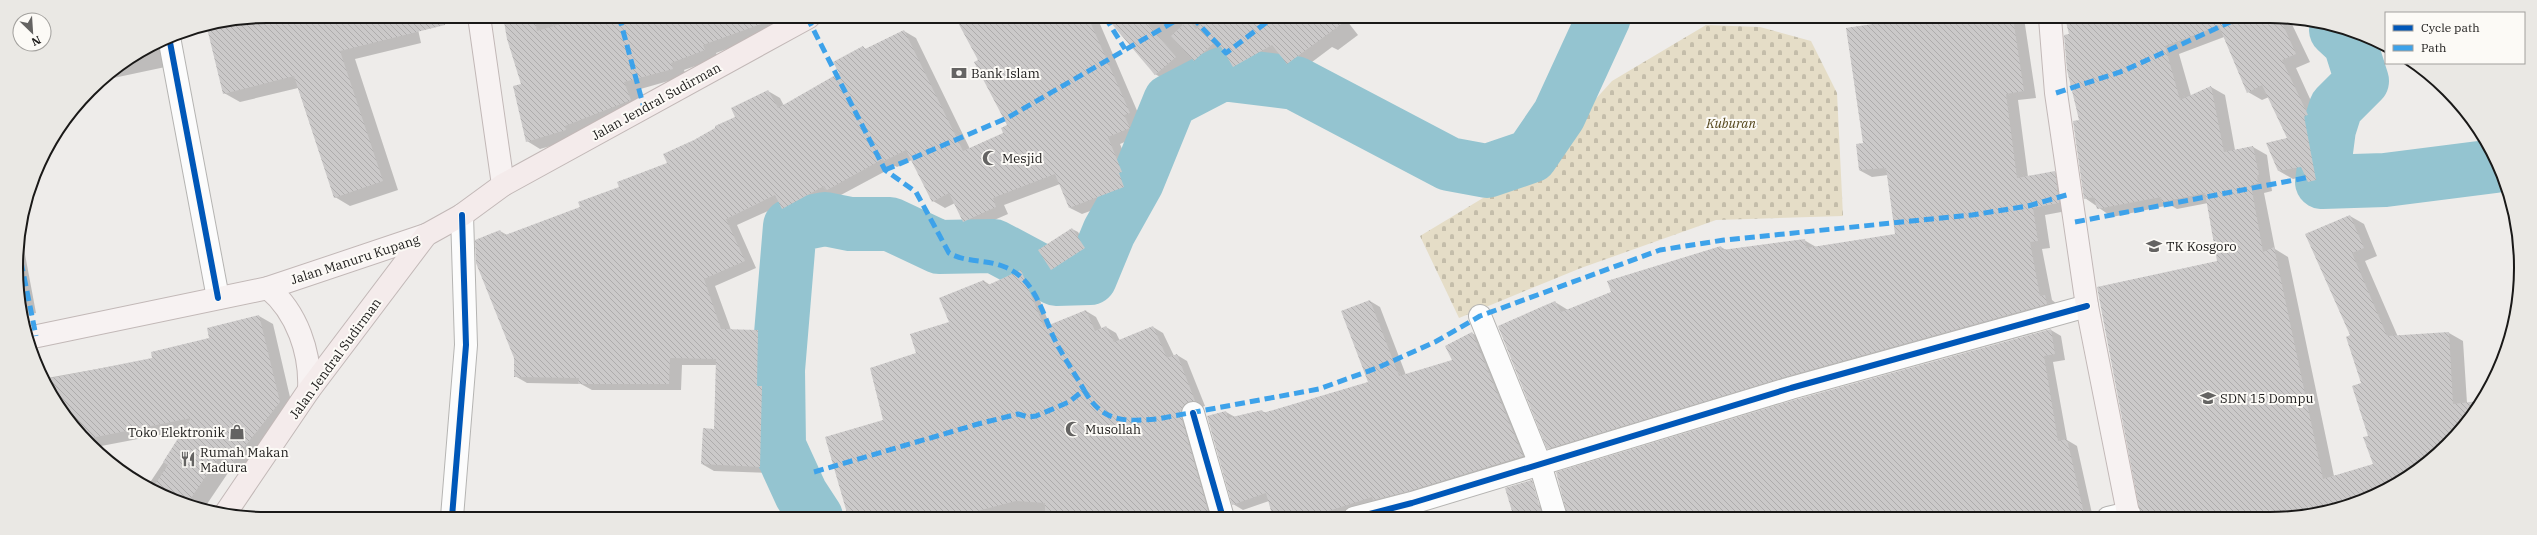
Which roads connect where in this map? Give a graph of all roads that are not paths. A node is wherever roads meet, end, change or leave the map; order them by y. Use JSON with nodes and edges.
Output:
{"nodes":[{"id":1,"x":480,"y":23,"type":"edge"},
{"id":2,"x":798,"y":23,"type":"edge"},
{"id":3,"x":2050,"y":23,"type":"edge"},
{"id":4,"x":169,"y":44,"type":"edge"},
{"id":5,"x":503,"y":185,"type":"junction"},
{"id":6,"x":462,"y":215,"type":"junction"},
{"id":7,"x":426,"y":235,"type":"junction"},
{"id":8,"x":268,"y":288,"type":"junction"},
{"id":9,"x":218,"y":298,"type":"junction"},
{"id":10,"x":2087,"y":306,"type":"junction"},
{"id":11,"x":1480,"y":316,"type":"dead end"},
{"id":12,"x":33,"y":337,"type":"edge"},
{"id":13,"x":309,"y":390,"type":"junction"},
{"id":14,"x":1193,"y":413,"type":"dead end"},
{"id":15,"x":1540,"y":464,"type":"junction"},
{"id":16,"x":229,"y":509,"type":"edge"},
{"id":17,"x":452,"y":512,"type":"edge"},
{"id":18,"x":1221,"y":512,"type":"edge"},
{"id":19,"x":1377,"y":512,"type":"edge"},
{"id":20,"x":1554,"y":512,"type":"edge"},
{"id":21,"x":2128,"y":512,"type":"edge"}],
"edges":[{"from":1,"to":5,"type":"main road"},
{"from":2,"to":5,"type":"highway","name":"Jalan Jendral Sudirman"},
{"from":3,"to":10,"type":"main road"},
{"from":4,"to":9,"type":"street"},
{"from":5,"to":6,"type":"highway","name":"Jalan Manuru Kupang"},
{"from":6,"to":7,"type":"highway","name":"Jalan Manuru Kupang"},
{"from":6,"to":17,"type":"street"},
{"from":7,"to":8,"type":"main road","name":"Jalan Manuru Kupang"},
{"from":7,"to":13,"type":"highway","name":"Jalan Jendral Sudirman"},
{"from":8,"to":9,"type":"main road","name":"Jalan Manuru Kupang"},
{"from":8,"to":13,"type":"main road"},
{"from":9,"to":12,"type":"main road","name":"Jalan Manuru Kupang"},
{"from":10,"to":15,"type":"street"},
{"from":10,"to":21,"type":"main road"},
{"from":11,"to":15,"type":"street"},
{"from":13,"to":16,"type":"highway","name":"Jalan Jendral Sudirman"},
{"from":14,"to":18,"type":"street"},
{"from":15,"to":19,"type":"street"},
{"from":15,"to":20,"type":"street"}]}
